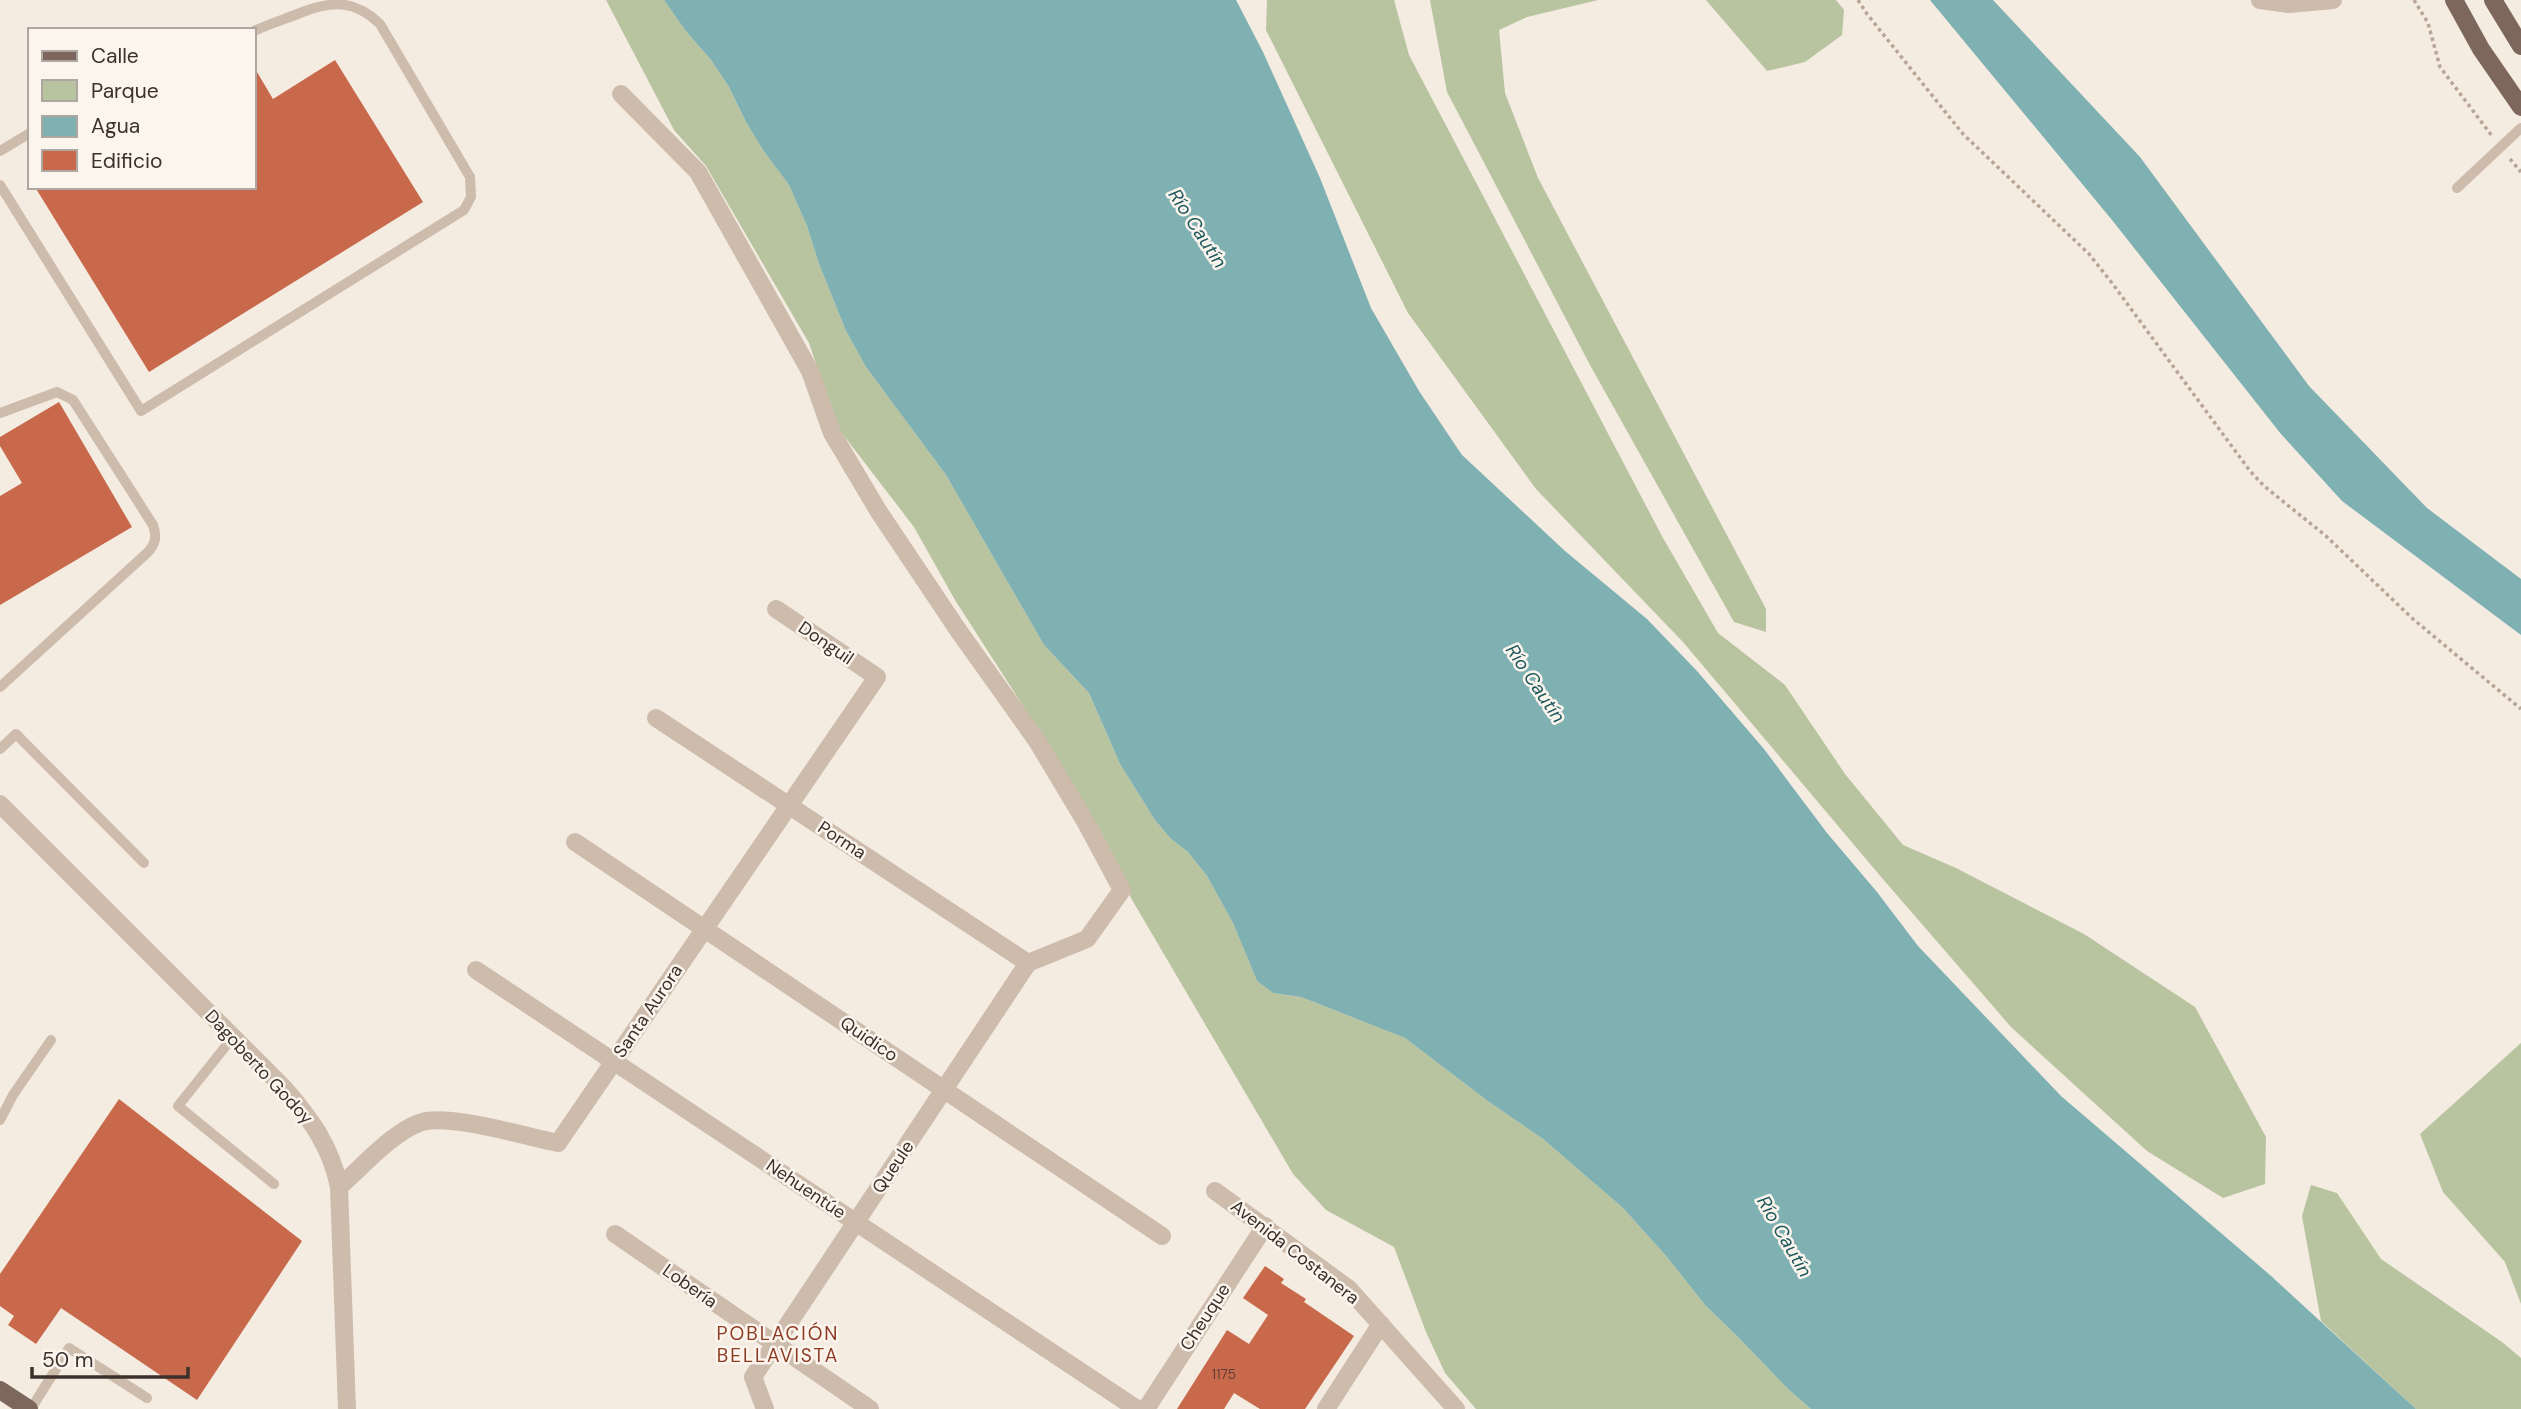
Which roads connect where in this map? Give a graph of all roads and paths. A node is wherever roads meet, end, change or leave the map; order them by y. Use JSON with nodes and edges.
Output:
{"nodes":[{"id":1,"x":1858,"y":0,"type":"edge"},
{"id":2,"x":2260,"y":0,"type":"edge"},
{"id":3,"x":2333,"y":0,"type":"edge"},
{"id":4,"x":2414,"y":0,"type":"edge"},
{"id":5,"x":2445,"y":0,"type":"edge"},
{"id":6,"x":2454,"y":0,"type":"edge"},
{"id":7,"x":2460,"y":0,"type":"edge"},
{"id":8,"x":2493,"y":0,"type":"edge"},
{"id":9,"x":2463,"y":19,"type":"junction"},
{"id":10,"x":256,"y":30,"type":"edge"},
{"id":11,"x":2521,"y":46,"type":"edge"},
{"id":12,"x":621,"y":94,"type":"dead end"},
{"id":13,"x":2521,"y":107,"type":"edge"},
{"id":14,"x":2521,"y":128,"type":"edge"},
{"id":15,"x":28,"y":134,"type":"edge"},
{"id":16,"x":2501,"y":148,"type":"junction"},
{"id":17,"x":0,"y":151,"type":"edge"},
{"id":18,"x":2521,"y":172,"type":"edge"},
{"id":19,"x":0,"y":185,"type":"edge"},
{"id":20,"x":2457,"y":188,"type":"dead end"},
{"id":21,"x":0,"y":413,"type":"edge"},
{"id":22,"x":776,"y":609,"type":"dead end"},
{"id":23,"x":877,"y":677,"type":"joint"},
{"id":24,"x":0,"y":687,"type":"edge"},
{"id":25,"x":2521,"y":709,"type":"edge"},
{"id":26,"x":656,"y":718,"type":"dead end"},
{"id":27,"x":0,"y":749,"type":"edge"},
{"id":28,"x":0,"y":804,"type":"edge"},
{"id":29,"x":789,"y":805,"type":"junction"},
{"id":30,"x":575,"y":842,"type":"dead end"},
{"id":31,"x":144,"y":863,"type":"dead end"},
{"id":32,"x":705,"y":929,"type":"junction"},
{"id":33,"x":1028,"y":963,"type":"junction"},
{"id":34,"x":476,"y":970,"type":"dead end"},
{"id":35,"x":233,"y":1037,"type":"junction"},
{"id":36,"x":51,"y":1040,"type":"dead end"},
{"id":37,"x":614,"y":1061,"type":"junction"},
{"id":38,"x":944,"y":1089,"type":"junction"},
{"id":39,"x":0,"y":1120,"type":"edge"},
{"id":40,"x":274,"y":1184,"type":"dead end"},
{"id":41,"x":339,"y":1187,"type":"junction"},
{"id":42,"x":1216,"y":1191,"type":"dead end"},
{"id":43,"x":856,"y":1222,"type":"junction"},
{"id":44,"x":1265,"y":1226,"type":"junction"},
{"id":45,"x":615,"y":1234,"type":"dead end"},
{"id":46,"x":1162,"y":1236,"type":"dead end"},
{"id":47,"x":1381,"y":1324,"type":"junction"},
{"id":48,"x":774,"y":1344,"type":"junction"},
{"id":49,"x":0,"y":1390,"type":"edge"},
{"id":50,"x":147,"y":1398,"type":"dead end"},
{"id":51,"x":30,"y":1409,"type":"edge"},
{"id":52,"x":347,"y":1409,"type":"edge"},
{"id":53,"x":765,"y":1409,"type":"edge"},
{"id":54,"x":870,"y":1409,"type":"edge"},
{"id":55,"x":1137,"y":1409,"type":"edge"},
{"id":56,"x":1146,"y":1409,"type":"edge"},
{"id":57,"x":1326,"y":1409,"type":"edge"},
{"id":58,"x":1456,"y":1409,"type":"edge"}],
"edges":[{"from":1,"to":25,"type":"path"},
{"from":2,"to":3,"type":"street"},
{"from":4,"to":16,"type":"path"},
{"from":5,"to":9,"type":"main road"},
{"from":6,"to":9,"type":"main road"},
{"from":7,"to":9,"type":"main road"},
{"from":8,"to":11,"type":"main road"},
{"from":9,"to":13,"type":"main road"},
{"from":10,"to":19,"type":"lane"},
{"from":12,"to":33,"type":"street"},
{"from":14,"to":16,"type":"lane"},
{"from":15,"to":17,"type":"lane"},
{"from":16,"to":18,"type":"path"},
{"from":16,"to":20,"type":"lane"},
{"from":21,"to":24,"type":"lane"},
{"from":22,"to":23,"type":"street","name":"Donguil"},
{"from":23,"to":29,"type":"street","name":"Santa Aurora"},
{"from":26,"to":29,"type":"street","name":"Porma"},
{"from":27,"to":31,"type":"lane"},
{"from":28,"to":35,"type":"street","name":"Dagoberto Godoy"},
{"from":29,"to":32,"type":"street","name":"Santa Aurora"},
{"from":29,"to":33,"type":"street","name":"Porma"},
{"from":30,"to":32,"type":"street","name":"Quidico"},
{"from":32,"to":37,"type":"street","name":"Santa Aurora"},
{"from":32,"to":38,"type":"street","name":"Quidico"},
{"from":33,"to":38,"type":"street","name":"Queule"},
{"from":34,"to":37,"type":"street","name":"Nehuentúe"},
{"from":35,"to":40,"type":"lane"},
{"from":35,"to":41,"type":"street","name":"Dagoberto Godoy"},
{"from":36,"to":39,"type":"lane"},
{"from":37,"to":41,"type":"street","name":"Santa Aurora"},
{"from":37,"to":43,"type":"street","name":"Nehuentúe"},
{"from":38,"to":43,"type":"street","name":"Queule"},
{"from":38,"to":46,"type":"street","name":"Quidico"},
{"from":41,"to":52,"type":"street","name":"Dagoberto Godoy"},
{"from":42,"to":44,"type":"street","name":"Avenida Costanera"},
{"from":43,"to":48,"type":"street","name":"Queule"},
{"from":43,"to":55,"type":"street","name":"Nehuentúe"},
{"from":44,"to":47,"type":"street","name":"Avenida Costanera"},
{"from":44,"to":56,"type":"street","name":"Cheuque"},
{"from":45,"to":48,"type":"street","name":"Lobería"},
{"from":47,"to":57,"type":"street"},
{"from":47,"to":58,"type":"street","name":"Avenida Costanera"},
{"from":48,"to":53,"type":"street","name":"Queule"},
{"from":48,"to":54,"type":"street","name":"Lobería"},
{"from":49,"to":51,"type":"main road"},
{"from":50,"to":51,"type":"lane"}]}
